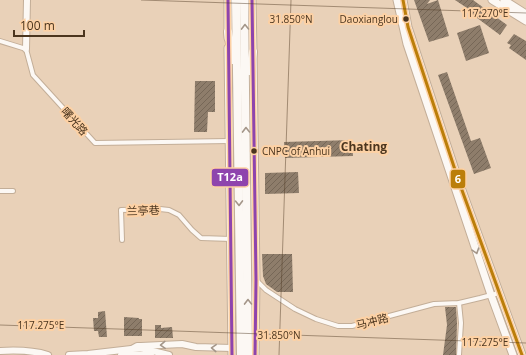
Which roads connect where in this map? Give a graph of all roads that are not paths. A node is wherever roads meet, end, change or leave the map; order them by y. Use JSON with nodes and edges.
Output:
{"nodes":[{"id":1,"x":27,"y":0,"type":"edge"},
{"id":2,"x":228,"y":0,"type":"edge"},
{"id":3,"x":236,"y":0,"type":"edge"},
{"id":4,"x":244,"y":0,"type":"edge"},
{"id":5,"x":252,"y":0,"type":"edge"},
{"id":6,"x":397,"y":0,"type":"edge"},
{"id":7,"x":403,"y":0,"type":"edge"},
{"id":8,"x":492,"y":0,"type":"edge"},
{"id":9,"x":504,"y":0,"type":"edge"},
{"id":10,"x":526,"y":14,"type":"edge"},
{"id":11,"x":526,"y":21,"type":"edge"},
{"id":12,"x":228,"y":32,"type":"junction"},
{"id":13,"x":0,"y":41,"type":"edge"},
{"id":14,"x":26,"y":49,"type":"junction"},
{"id":15,"x":245,"y":52,"type":"junction"},
{"id":16,"x":237,"y":80,"type":"junction"},
{"id":17,"x":230,"y":141,"type":"junction"},
{"id":18,"x":0,"y":191,"type":"edge"},
{"id":19,"x":13,"y":191,"type":"dead end"},
{"id":20,"x":231,"y":239,"type":"junction"},
{"id":21,"x":122,"y":240,"type":"dead end"},
{"id":22,"x":256,"y":280,"type":"junction"},
{"id":23,"x":499,"y":293,"type":"junction"},
{"id":24,"x":491,"y":295,"type":"junction"},
{"id":25,"x":459,"y":303,"type":"junction"},
{"id":26,"x":510,"y":347,"type":"junction"},
{"id":27,"x":130,"y":350,"type":"junction"},
{"id":28,"x":0,"y":351,"type":"edge"},
{"id":29,"x":232,"y":352,"type":"edge"},
{"id":30,"x":253,"y":354,"type":"edge"},
{"id":31,"x":48,"y":355,"type":"edge"},
{"id":32,"x":69,"y":355,"type":"edge"},
{"id":33,"x":121,"y":355,"type":"edge"},
{"id":34,"x":151,"y":355,"type":"edge"},
{"id":35,"x":169,"y":355,"type":"edge"},
{"id":36,"x":241,"y":355,"type":"edge"},
{"id":37,"x":459,"y":355,"type":"edge"},
{"id":38,"x":509,"y":355,"type":"edge"},
{"id":39,"x":513,"y":355,"type":"edge"},
{"id":40,"x":522,"y":355,"type":"edge"}],
"edges":[{"from":1,"to":14,"type":"street"},
{"from":2,"to":12,"type":"main road"},
{"from":3,"to":15,"type":"highway"},
{"from":15,"to":4,"type":"highway","one_way":true},
{"from":5,"to":15,"type":"main road"},
{"from":6,"to":24,"type":"main road","one_way":true},
{"from":7,"to":23,"type":"main road"},
{"from":8,"to":11,"type":"main road"},
{"from":9,"to":10,"type":"main road"},
{"from":12,"to":16,"type":"highway"},
{"from":12,"to":17,"type":"main road"},
{"from":13,"to":14,"type":"street"},
{"from":14,"to":17,"type":"street","name":"曙光路"},
{"from":15,"to":16,"type":"highway"},
{"from":15,"to":22,"type":"main road"},
{"from":30,"to":15,"type":"highway","one_way":true},
{"from":16,"to":36,"type":"highway","one_way":true},
{"from":17,"to":20,"type":"main road"},
{"from":18,"to":19,"type":"street"},
{"from":20,"to":21,"type":"street","name":"兰亭巷"},
{"from":20,"to":29,"type":"main road"},
{"from":22,"to":25,"type":"street","name":"马冲路"},
{"from":22,"to":30,"type":"main road"},
{"from":23,"to":24,"type":"street","name":"马冲路"},
{"from":23,"to":40,"type":"main road"},
{"from":24,"to":25,"type":"street","name":"马冲路"},
{"from":24,"to":26,"type":"main road"},
{"from":25,"to":37,"type":"street"},
{"from":26,"to":38,"type":"main road"},
{"from":26,"to":39,"type":"main road"},
{"from":29,"to":27,"type":"street","one_way":true},
{"from":27,"to":32,"type":"street"},
{"from":27,"to":35,"type":"street"},
{"from":28,"to":31,"type":"street"},
{"from":33,"to":34,"type":"street"}]}
